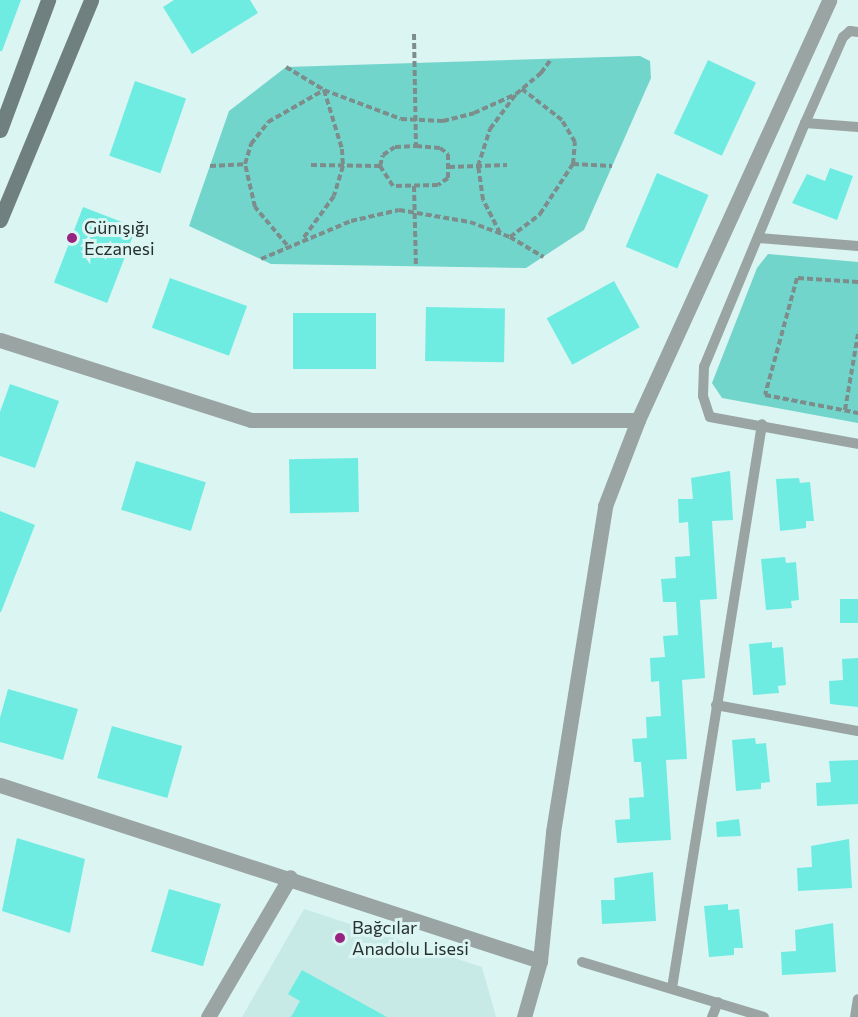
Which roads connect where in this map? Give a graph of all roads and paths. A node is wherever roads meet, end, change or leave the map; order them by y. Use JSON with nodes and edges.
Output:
{"nodes":[{"id":1,"x":48,"y":0,"type":"edge"},
{"id":2,"x":91,"y":0,"type":"edge"},
{"id":3,"x":829,"y":0,"type":"edge"},
{"id":4,"x":858,"y":32,"type":"edge"},
{"id":5,"x":414,"y":34,"type":"dead end"},
{"id":6,"x":551,"y":59,"type":"dead end"},
{"id":7,"x":286,"y":67,"type":"dead end"},
{"id":8,"x":522,"y":89,"type":"junction"},
{"id":9,"x":324,"y":90,"type":"junction"},
{"id":10,"x":516,"y":94,"type":"junction"},
{"id":11,"x":415,"y":120,"type":"junction"},
{"id":12,"x":806,"y":123,"type":"junction"},
{"id":13,"x":858,"y":127,"type":"edge"},
{"id":14,"x":0,"y":130,"type":"edge"},
{"id":15,"x":416,"y":146,"type":"junction"},
{"id":16,"x":246,"y":164,"type":"junction"},
{"id":17,"x":573,"y":164,"type":"junction"},
{"id":18,"x":311,"y":165,"type":"dead end"},
{"id":19,"x":507,"y":165,"type":"dead end"},
{"id":20,"x":210,"y":166,"type":"dead end"},
{"id":21,"x":343,"y":166,"type":"junction"},
{"id":22,"x":380,"y":166,"type":"junction"},
{"id":23,"x":478,"y":166,"type":"junction"},
{"id":24,"x":612,"y":166,"type":"dead end"},
{"id":25,"x":449,"y":167,"type":"junction"},
{"id":26,"x":414,"y":186,"type":"junction"},
{"id":27,"x":415,"y":211,"type":"junction"},
{"id":28,"x":0,"y":220,"type":"edge"},
{"id":29,"x":500,"y":233,"type":"junction"},
{"id":30,"x":510,"y":237,"type":"junction"},
{"id":31,"x":759,"y":238,"type":"junction"},
{"id":32,"x":302,"y":240,"type":"junction"},
{"id":33,"x":287,"y":246,"type":"junction"},
{"id":34,"x":858,"y":246,"type":"edge"},
{"id":35,"x":543,"y":257,"type":"dead end"},
{"id":36,"x":261,"y":259,"type":"dead end"},
{"id":37,"x":416,"y":266,"type":"dead end"},
{"id":38,"x":858,"y":282,"type":"edge"},
{"id":39,"x":858,"y":334,"type":"edge"},
{"id":40,"x":0,"y":340,"type":"edge"},
{"id":41,"x":845,"y":410,"type":"junction"},
{"id":42,"x":858,"y":413,"type":"edge"},
{"id":43,"x":638,"y":420,"type":"junction"},
{"id":44,"x":762,"y":424,"type":"junction"},
{"id":45,"x":858,"y":444,"type":"edge"},
{"id":46,"x":716,"y":705,"type":"junction"},
{"id":47,"x":858,"y":731,"type":"edge"},
{"id":48,"x":0,"y":785,"type":"edge"},
{"id":49,"x":290,"y":877,"type":"junction"},
{"id":50,"x":540,"y":961,"type":"junction"},
{"id":51,"x":582,"y":962,"type":"dead end"},
{"id":52,"x":672,"y":988,"type":"junction"},
{"id":53,"x":858,"y":999,"type":"edge"},
{"id":54,"x":718,"y":1002,"type":"junction"},
{"id":55,"x":208,"y":1017,"type":"edge"},
{"id":56,"x":524,"y":1017,"type":"edge"},
{"id":57,"x":712,"y":1017,"type":"edge"},
{"id":58,"x":764,"y":1017,"type":"edge"},
{"id":59,"x":855,"y":1017,"type":"edge"}],
"edges":[{"from":1,"to":14,"type":"main road"},
{"from":2,"to":28,"type":"main road"},
{"from":3,"to":43,"type":"street"},
{"from":4,"to":12,"type":"lane"},
{"from":5,"to":11,"type":"path"},
{"from":6,"to":8,"type":"path"},
{"from":7,"to":9,"type":"path"},
{"from":8,"to":10,"type":"path"},
{"from":8,"to":17,"type":"path"},
{"from":9,"to":11,"type":"path"},
{"from":9,"to":16,"type":"path"},
{"from":9,"to":21,"type":"path"},
{"from":10,"to":11,"type":"path"},
{"from":10,"to":23,"type":"path"},
{"from":11,"to":15,"type":"path"},
{"from":12,"to":13,"type":"lane"},
{"from":12,"to":31,"type":"lane"},
{"from":15,"to":22,"type":"path"},
{"from":15,"to":25,"type":"path"},
{"from":16,"to":20,"type":"path"},
{"from":16,"to":33,"type":"path"},
{"from":17,"to":24,"type":"path"},
{"from":17,"to":30,"type":"path"},
{"from":18,"to":21,"type":"path"},
{"from":19,"to":23,"type":"path"},
{"from":21,"to":22,"type":"path"},
{"from":21,"to":32,"type":"path"},
{"from":22,"to":26,"type":"path"},
{"from":23,"to":25,"type":"path"},
{"from":23,"to":29,"type":"path"},
{"from":25,"to":26,"type":"path"},
{"from":26,"to":27,"type":"path"},
{"from":27,"to":29,"type":"path"},
{"from":27,"to":32,"type":"path"},
{"from":27,"to":37,"type":"path"},
{"from":29,"to":30,"type":"path"},
{"from":30,"to":35,"type":"path"},
{"from":31,"to":34,"type":"lane"},
{"from":31,"to":44,"type":"lane"},
{"from":32,"to":33,"type":"path"},
{"from":33,"to":36,"type":"path"},
{"from":38,"to":41,"type":"path"},
{"from":39,"to":41,"type":"path"},
{"from":40,"to":43,"type":"street"},
{"from":41,"to":42,"type":"path"},
{"from":43,"to":50,"type":"street"},
{"from":44,"to":45,"type":"lane"},
{"from":44,"to":46,"type":"lane"},
{"from":46,"to":47,"type":"lane"},
{"from":46,"to":52,"type":"lane"},
{"from":48,"to":49,"type":"street"},
{"from":49,"to":50,"type":"street"},
{"from":49,"to":55,"type":"street"},
{"from":50,"to":56,"type":"street"},
{"from":51,"to":52,"type":"lane"},
{"from":52,"to":54,"type":"lane"},
{"from":53,"to":59,"type":"lane"},
{"from":54,"to":57,"type":"lane"},
{"from":54,"to":58,"type":"lane"}]}
